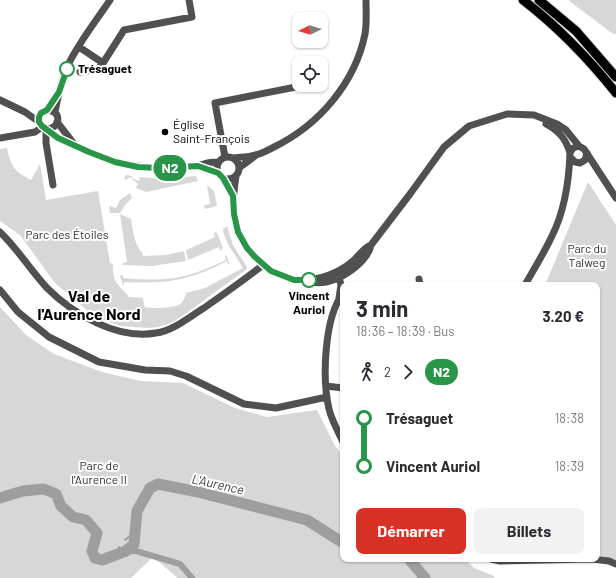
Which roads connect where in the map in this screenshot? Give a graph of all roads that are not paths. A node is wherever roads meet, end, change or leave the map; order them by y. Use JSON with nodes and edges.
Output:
{"nodes":[{"id":1,"x":110,"y":0,"type":"edge"},
{"id":2,"x":189,"y":0,"type":"edge"},
{"id":3,"x":366,"y":0,"type":"edge"},
{"id":4,"x":523,"y":0,"type":"edge"},
{"id":5,"x":539,"y":0,"type":"edge"},
{"id":6,"x":79,"y":47,"type":"junction"},
{"id":7,"x":103,"y":63,"type":"junction"},
{"id":8,"x":80,"y":72,"type":"dead end"},
{"id":9,"x":616,"y":77,"type":"edge"},
{"id":10,"x":292,"y":88,"type":"edge"},
{"id":11,"x":59,"y":92,"type":"junction"},
{"id":12,"x":616,"y":93,"type":"edge"},
{"id":13,"x":0,"y":100,"type":"edge"},
{"id":14,"x":44,"y":111,"type":"junction"},
{"id":15,"x":25,"y":112,"type":"junction"},
{"id":16,"x":55,"y":112,"type":"junction"},
{"id":17,"x":530,"y":116,"type":"junction"},
{"id":18,"x":57,"y":122,"type":"junction"},
{"id":19,"x":42,"y":126,"type":"junction"},
{"id":20,"x":0,"y":138,"type":"edge"},
{"id":21,"x":76,"y":146,"type":"junction"},
{"id":22,"x":578,"y":146,"type":"junction"},
{"id":23,"x":586,"y":153,"type":"junction"},
{"id":24,"x":570,"y":155,"type":"junction"},
{"id":25,"x":255,"y":156,"type":"junction"},
{"id":26,"x":233,"y":158,"type":"junction"},
{"id":27,"x":222,"y":160,"type":"junction"},
{"id":28,"x":580,"y":162,"type":"junction"},
{"id":29,"x":593,"y":164,"type":"junction"},
{"id":30,"x":198,"y":166,"type":"junction"},
{"id":31,"x":239,"y":168,"type":"junction"},
{"id":32,"x":570,"y":170,"type":"junction"},
{"id":33,"x":220,"y":176,"type":"junction"},
{"id":34,"x":236,"y":176,"type":"junction"},
{"id":35,"x":53,"y":185,"type":"dead end"},
{"id":36,"x":233,"y":196,"type":"junction"},
{"id":37,"x":616,"y":198,"type":"edge"},
{"id":38,"x":0,"y":232,"type":"edge"},
{"id":39,"x":263,"y":265,"type":"junction"},
{"id":40,"x":340,"y":273,"type":"junction"},
{"id":41,"x":309,"y":280,"type":"junction"},
{"id":42,"x":331,"y":281,"type":"junction"},
{"id":43,"x":341,"y":282,"type":"edge"},
{"id":44,"x":527,"y":282,"type":"edge"},
{"id":45,"x":0,"y":290,"type":"edge"},
{"id":46,"x":340,"y":290,"type":"edge"},
{"id":47,"x":340,"y":298,"type":"edge"},
{"id":48,"x":326,"y":386,"type":"junction"},
{"id":49,"x":340,"y":388,"type":"edge"},
{"id":50,"x":327,"y":397,"type":"junction"},
{"id":51,"x":340,"y":436,"type":"edge"},
{"id":52,"x":600,"y":560,"type":"edge"},
{"id":53,"x":616,"y":564,"type":"edge"}],
"edges":[{"from":1,"to":6,"type":"street"},
{"from":2,"to":7,"type":"street"},
{"from":3,"to":25,"type":"street"},
{"from":4,"to":12,"type":"main road"},
{"from":5,"to":9,"type":"main road"},
{"from":6,"to":7,"type":"street"},
{"from":6,"to":11,"type":"street"},
{"from":7,"to":8,"type":"street"},
{"from":10,"to":27,"type":"street"},
{"from":11,"to":14,"type":"street"},
{"from":11,"to":16,"type":"street"},
{"from":13,"to":15,"type":"street"},
{"from":14,"to":15,"type":"street"},
{"from":14,"to":16,"type":"street"},
{"from":14,"to":19,"type":"street"},
{"from":15,"to":19,"type":"street"},
{"from":16,"to":18,"type":"street"},
{"from":17,"to":22,"type":"street"},
{"from":17,"to":24,"type":"street"},
{"from":17,"to":40,"type":"street"},
{"from":18,"to":19,"type":"street"},
{"from":18,"to":21,"type":"street"},
{"from":19,"to":20,"type":"street"},
{"from":19,"to":21,"type":"street"},
{"from":19,"to":35,"type":"street"},
{"from":21,"to":30,"type":"street"},
{"from":22,"to":23,"type":"street"},
{"from":22,"to":24,"type":"street"},
{"from":23,"to":28,"type":"street"},
{"from":23,"to":29,"type":"street"},
{"from":24,"to":28,"type":"street"},
{"from":24,"to":32,"type":"street"},
{"from":25,"to":26,"type":"street"},
{"from":25,"to":31,"type":"street"},
{"from":26,"to":27,"type":"street"},
{"from":26,"to":31,"type":"street"},
{"from":27,"to":30,"type":"street"},
{"from":27,"to":33,"type":"street"},
{"from":28,"to":29,"type":"street"},
{"from":28,"to":32,"type":"street"},
{"from":29,"to":37,"type":"street"},
{"from":30,"to":33,"type":"street"},
{"from":31,"to":34,"type":"street"},
{"from":32,"to":44,"type":"street"},
{"from":33,"to":34,"type":"street"},
{"from":33,"to":36,"type":"street"},
{"from":34,"to":36,"type":"street"},
{"from":36,"to":39,"type":"street"},
{"from":38,"to":39,"type":"street"},
{"from":39,"to":41,"type":"street"},
{"from":40,"to":41,"type":"street"},
{"from":40,"to":42,"type":"street"},
{"from":40,"to":43,"type":"street"},
{"from":41,"to":42,"type":"street"},
{"from":42,"to":46,"type":"street"},
{"from":45,"to":50,"type":"street"},
{"from":47,"to":48,"type":"street"},
{"from":48,"to":49,"type":"street"},
{"from":48,"to":50,"type":"street"},
{"from":50,"to":51,"type":"street"},
{"from":52,"to":53,"type":"street"}]}
